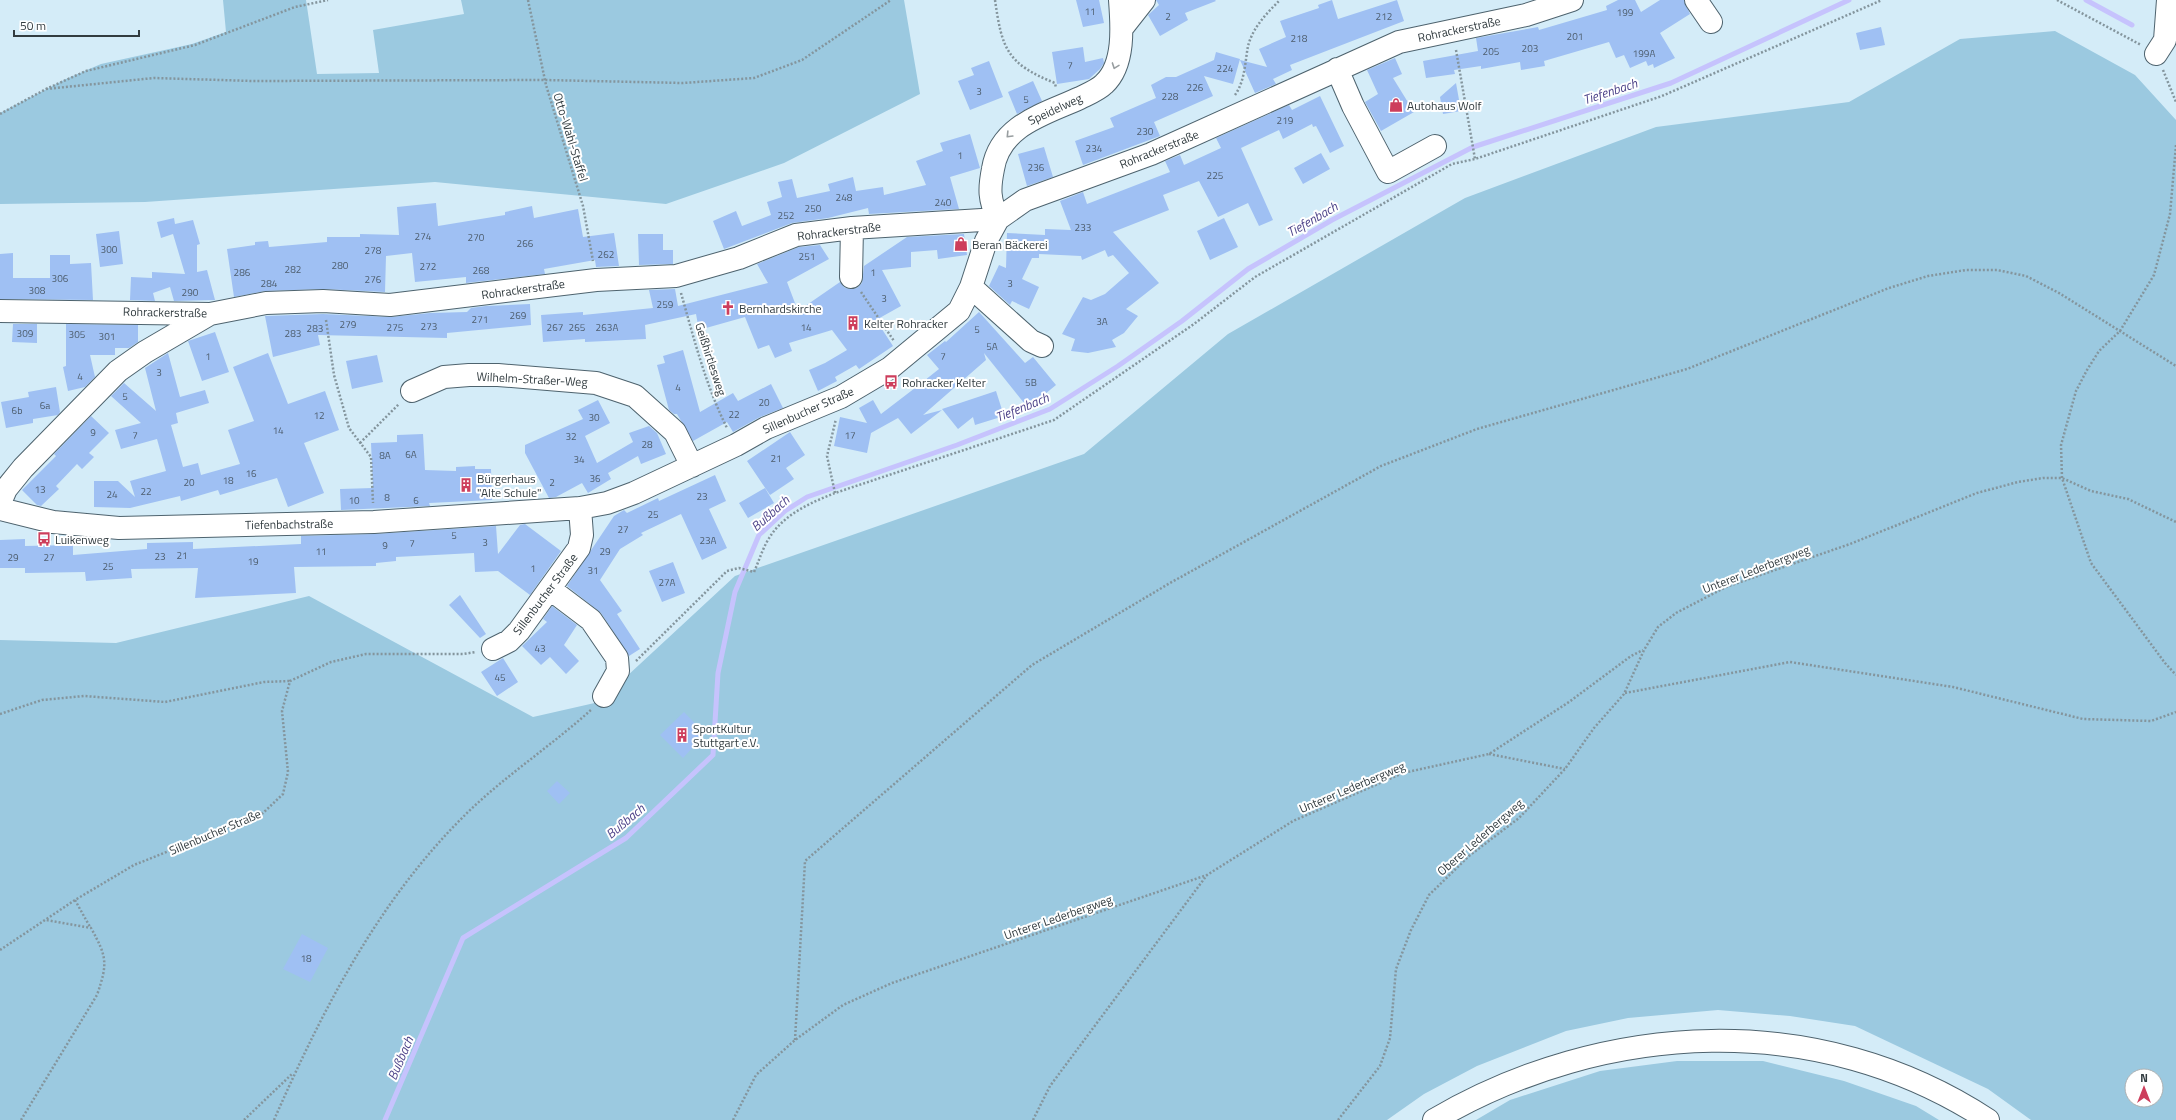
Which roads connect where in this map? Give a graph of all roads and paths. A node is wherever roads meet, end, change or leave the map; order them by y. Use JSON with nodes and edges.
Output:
{"nodes":[{"id":1,"x":328,"y":0,"type":"edge"},
{"id":2,"x":528,"y":0,"type":"edge"},
{"id":3,"x":891,"y":0,"type":"edge"},
{"id":4,"x":995,"y":0,"type":"edge"},
{"id":5,"x":1120,"y":0,"type":"edge"},
{"id":6,"x":1144,"y":0,"type":"edge"},
{"id":7,"x":1280,"y":0,"type":"edge"},
{"id":8,"x":1572,"y":0,"type":"edge"},
{"id":9,"x":1696,"y":0,"type":"edge"},
{"id":10,"x":1882,"y":0,"type":"edge"},
{"id":11,"x":2057,"y":0,"type":"edge"},
{"id":12,"x":2168,"y":0,"type":"edge"},
{"id":13,"x":1711,"y":22,"type":"dead end"},
{"id":14,"x":1122,"y":28,"type":"junction"},
{"id":15,"x":1453,"y":29,"type":"junction"},
{"id":16,"x":2156,"y":54,"type":"junction"},
{"id":17,"x":1337,"y":69,"type":"junction"},
{"id":18,"x":545,"y":80,"type":"junction"},
{"id":19,"x":46,"y":89,"type":"junction"},
{"id":20,"x":1234,"y":96,"type":"dead end"},
{"id":21,"x":2176,"y":102,"type":"edge"},
{"id":22,"x":1063,"y":106,"type":"junction"},
{"id":23,"x":0,"y":114,"type":"edge"},
{"id":24,"x":1435,"y":146,"type":"dead end"},
{"id":25,"x":2176,"y":146,"type":"edge"},
{"id":26,"x":1474,"y":160,"type":"junction"},
{"id":27,"x":998,"y":219,"type":"junction"},
{"id":28,"x":852,"y":228,"type":"junction"},
{"id":29,"x":676,"y":276,"type":"junction"},
{"id":30,"x":851,"y":277,"type":"joint"},
{"id":31,"x":596,"y":280,"type":"junction"},
{"id":32,"x":971,"y":287,"type":"junction"},
{"id":33,"x":323,"y":301,"type":"junction"},
{"id":34,"x":0,"y":311,"type":"edge"},
{"id":35,"x":210,"y":314,"type":"junction"},
{"id":36,"x":2120,"y":331,"type":"junction"},
{"id":37,"x":1042,"y":346,"type":"dead end"},
{"id":38,"x":904,"y":357,"type":"junction"},
{"id":39,"x":2176,"y":366,"type":"edge"},
{"id":40,"x":412,"y":391,"type":"joint"},
{"id":41,"x":841,"y":397,"type":"junction"},
{"id":42,"x":360,"y":443,"type":"junction"},
{"id":43,"x":736,"y":445,"type":"junction"},
{"id":44,"x":692,"y":466,"type":"junction"},
{"id":45,"x":2062,"y":478,"type":"junction"},
{"id":46,"x":835,"y":493,"type":"junction"},
{"id":47,"x":0,"y":504,"type":"edge"},
{"id":48,"x":580,"y":508,"type":"junction"},
{"id":49,"x":0,"y":509,"type":"edge"},
{"id":50,"x":374,"y":522,"type":"junction"},
{"id":51,"x":2176,"y":522,"type":"edge"},
{"id":52,"x":550,"y":589,"type":"junction"},
{"id":53,"x":493,"y":649,"type":"joint"},
{"id":54,"x":1644,"y":650,"type":"junction"},
{"id":55,"x":618,"y":671,"type":"junction"},
{"id":56,"x":2176,"y":675,"type":"edge"},
{"id":57,"x":290,"y":681,"type":"junction"},
{"id":58,"x":1624,"y":694,"type":"junction"},
{"id":59,"x":604,"y":696,"type":"joint"},
{"id":60,"x":2176,"y":712,"type":"edge"},
{"id":61,"x":0,"y":714,"type":"edge"},
{"id":62,"x":1489,"y":754,"type":"junction"},
{"id":63,"x":1565,"y":769,"type":"junction"},
{"id":64,"x":1207,"y":875,"type":"junction"},
{"id":65,"x":75,"y":900,"type":"junction"},
{"id":66,"x":46,"y":920,"type":"junction"},
{"id":67,"x":91,"y":928,"type":"junction"},
{"id":68,"x":0,"y":950,"type":"edge"},
{"id":69,"x":795,"y":1040,"type":"junction"},
{"id":70,"x":295,"y":1071,"type":"junction"},
{"id":71,"x":21,"y":1120,"type":"edge"},
{"id":72,"x":244,"y":1120,"type":"edge"},
{"id":73,"x":274,"y":1120,"type":"edge"},
{"id":74,"x":733,"y":1120,"type":"edge"},
{"id":75,"x":1033,"y":1120,"type":"edge"},
{"id":76,"x":1338,"y":1120,"type":"edge"},
{"id":77,"x":1434,"y":1120,"type":"edge"},
{"id":78,"x":1988,"y":1120,"type":"edge"}],
"edges":[{"from":1,"to":19,"type":"path"},
{"from":2,"to":18,"type":"path","name":"Otto-Wahl-Staffel"},
{"from":3,"to":18,"type":"path"},
{"from":4,"to":22,"type":"path"},
{"from":5,"to":14,"type":"street","name":"Speidelweg"},
{"from":6,"to":14,"type":"street"},
{"from":7,"to":20,"type":"path"},
{"from":8,"to":15,"type":"street","name":"Rohrackerstraße"},
{"from":9,"to":13,"type":"street"},
{"from":10,"to":26,"type":"path"},
{"from":11,"to":16,"type":"path"},
{"from":12,"to":16,"type":"street"},
{"from":14,"to":22,"type":"street","name":"Speidelweg","one_way":true},
{"from":15,"to":17,"type":"street","name":"Rohrackerstraße"},
{"from":15,"to":26,"type":"path"},
{"from":16,"to":21,"type":"path"},
{"from":17,"to":24,"type":"street"},
{"from":17,"to":27,"type":"street","name":"Rohrackerstraße"},
{"from":18,"to":19,"type":"path"},
{"from":18,"to":31,"type":"path","name":"Otto-Wahl-Staffel"},
{"from":19,"to":23,"type":"path"},
{"from":22,"to":27,"type":"street","name":"Speidelweg","one_way":true},
{"from":25,"to":36,"type":"path"},
{"from":26,"to":46,"type":"path"},
{"from":27,"to":28,"type":"street","name":"Rohrackerstraße"},
{"from":27,"to":32,"type":"street","name":"Sillenbucher Straße"},
{"from":28,"to":29,"type":"street","name":"Rohrackerstraße"},
{"from":28,"to":30,"type":"street"},
{"from":29,"to":31,"type":"street","name":"Rohrackerstraße"},
{"from":29,"to":43,"type":"path","name":"Geißhirtlesweg"},
{"from":30,"to":38,"type":"path"},
{"from":31,"to":33,"type":"street","name":"Rohrackerstraße"},
{"from":32,"to":37,"type":"street"},
{"from":32,"to":38,"type":"street","name":"Sillenbucher Straße"},
{"from":33,"to":35,"type":"street","name":"Rohrackerstraße"},
{"from":33,"to":42,"type":"path"},
{"from":34,"to":35,"type":"street","name":"Rohrackerstraße"},
{"from":35,"to":47,"type":"street"},
{"from":36,"to":39,"type":"path"},
{"from":36,"to":45,"type":"path"},
{"from":36,"to":69,"type":"path"},
{"from":38,"to":41,"type":"street","name":"Sillenbucher Straße"},
{"from":40,"to":42,"type":"path"},
{"from":40,"to":44,"type":"street","name":"Wilhelm-Straßer-Weg"},
{"from":41,"to":43,"type":"street","name":"Sillenbucher Straße"},
{"from":41,"to":46,"type":"path"},
{"from":42,"to":50,"type":"path"},
{"from":43,"to":44,"type":"street","name":"Sillenbucher Straße"},
{"from":44,"to":48,"type":"street","name":"Sillenbucher Straße"},
{"from":45,"to":51,"type":"path","name":"Unterer Lederbergweg"},
{"from":45,"to":54,"type":"path","name":"Unterer Lederbergweg"},
{"from":45,"to":56,"type":"path"},
{"from":46,"to":55,"type":"path"},
{"from":48,"to":50,"type":"street","name":"Tiefenbachstraße"},
{"from":48,"to":52,"type":"street","name":"Sillenbucher Straße"},
{"from":49,"to":50,"type":"street","name":"Tiefenbachstraße"},
{"from":52,"to":53,"type":"street","name":"Sillenbucher Straße"},
{"from":52,"to":55,"type":"street"},
{"from":53,"to":57,"type":"path"},
{"from":54,"to":58,"type":"path","name":"Oberer Lederbergweg"},
{"from":54,"to":62,"type":"path","name":"Unterer Lederbergweg"},
{"from":55,"to":59,"type":"street"},
{"from":57,"to":61,"type":"path"},
{"from":57,"to":65,"type":"path","name":"Sillenbucher Straße"},
{"from":58,"to":60,"type":"path"},
{"from":58,"to":63,"type":"path","name":"Oberer Lederbergweg"},
{"from":59,"to":70,"type":"path"},
{"from":62,"to":63,"type":"path"},
{"from":62,"to":64,"type":"path","name":"Unterer Lederbergweg"},
{"from":63,"to":76,"type":"path","name":"Oberer Lederbergweg"},
{"from":64,"to":69,"type":"path","name":"Unterer Lederbergweg"},
{"from":64,"to":75,"type":"path"},
{"from":65,"to":66,"type":"path","name":"Sillenbucher Straße"},
{"from":65,"to":67,"type":"path"},
{"from":66,"to":67,"type":"path"},
{"from":66,"to":68,"type":"path","name":"Sillenbucher Straße"},
{"from":67,"to":71,"type":"path"},
{"from":69,"to":74,"type":"path","name":"Unterer Lederbergweg"},
{"from":70,"to":72,"type":"path"},
{"from":70,"to":73,"type":"path"},
{"from":77,"to":78,"type":"street"}]}
